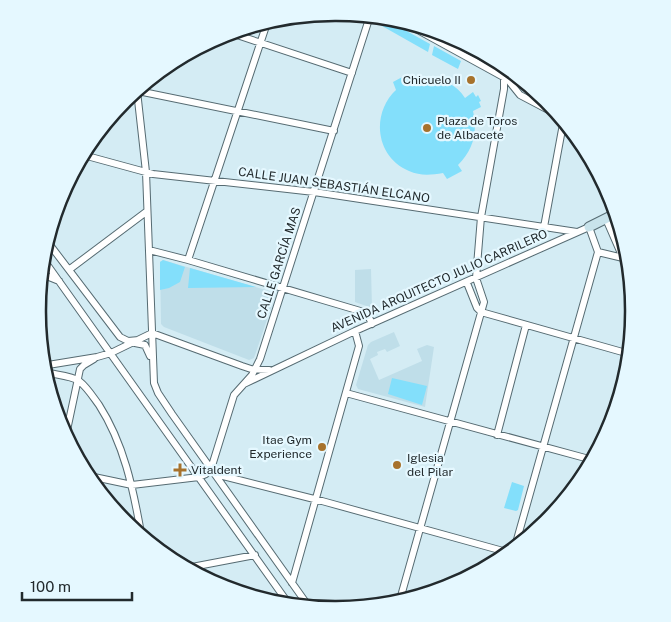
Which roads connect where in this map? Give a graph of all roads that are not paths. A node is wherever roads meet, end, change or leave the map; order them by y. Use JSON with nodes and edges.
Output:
{"nodes":[{"id":1,"x":368,"y":23,"type":"edge"},
{"id":2,"x":265,"y":30,"type":"edge"},
{"id":3,"x":243,"y":37,"type":"edge"},
{"id":4,"x":437,"y":40,"type":"edge"},
{"id":5,"x":261,"y":43,"type":"junction"},
{"id":6,"x":352,"y":73,"type":"junction"},
{"id":7,"x":505,"y":78,"type":"junction"},
{"id":8,"x":511,"y":81,"type":"edge"},
{"id":9,"x":145,"y":93,"type":"edge"},
{"id":10,"x":138,"y":99,"type":"edge"},
{"id":11,"x":539,"y":105,"type":"edge"},
{"id":12,"x":238,"y":111,"type":"junction"},
{"id":13,"x":334,"y":131,"type":"junction"},
{"id":14,"x":562,"y":131,"type":"edge"},
{"id":15,"x":91,"y":157,"type":"edge"},
{"id":16,"x":146,"y":172,"type":"junction"},
{"id":17,"x":215,"y":181,"type":"junction"},
{"id":18,"x":314,"y":192,"type":"junction"},
{"id":19,"x":146,"y":212,"type":"junction"},
{"id":20,"x":481,"y":217,"type":"junction"},
{"id":21,"x":610,"y":218,"type":"edge"},
{"id":22,"x":544,"y":227,"type":"junction"},
{"id":23,"x":589,"y":227,"type":"junction"},
{"id":24,"x":578,"y":232,"type":"junction"},
{"id":25,"x":53,"y":248,"type":"edge"},
{"id":26,"x":149,"y":250,"type":"junction"},
{"id":27,"x":598,"y":252,"type":"junction"},
{"id":28,"x":621,"y":257,"type":"edge"},
{"id":29,"x":188,"y":260,"type":"junction"},
{"id":30,"x":49,"y":267,"type":"edge"},
{"id":31,"x":70,"y":269,"type":"junction"},
{"id":32,"x":48,"y":276,"type":"edge"},
{"id":33,"x":476,"y":278,"type":"junction"},
{"id":34,"x":60,"y":281,"type":"junction"},
{"id":35,"x":467,"y":282,"type":"junction"},
{"id":36,"x":284,"y":288,"type":"junction"},
{"id":37,"x":481,"y":312,"type":"junction"},
{"id":38,"x":372,"y":324,"type":"junction"},
{"id":39,"x":526,"y":325,"type":"junction"},
{"id":40,"x":355,"y":331,"type":"junction"},
{"id":41,"x":152,"y":333,"type":"junction"},
{"id":42,"x":573,"y":338,"type":"junction"},
{"id":43,"x":139,"y":340,"type":"junction"},
{"id":44,"x":102,"y":341,"type":"junction"},
{"id":45,"x":131,"y":344,"type":"junction"},
{"id":46,"x":623,"y":352,"type":"edge"},
{"id":47,"x":112,"y":353,"type":"junction"},
{"id":48,"x":100,"y":357,"type":"junction"},
{"id":49,"x":50,"y":365,"type":"edge"},
{"id":50,"x":272,"y":369,"type":"junction"},
{"id":51,"x":255,"y":370,"type":"junction"},
{"id":52,"x":53,"y":374,"type":"edge"},
{"id":53,"x":78,"y":380,"type":"junction"},
{"id":54,"x":154,"y":382,"type":"junction"},
{"id":55,"x":244,"y":384,"type":"junction"},
{"id":56,"x":346,"y":393,"type":"junction"},
{"id":57,"x":449,"y":422,"type":"junction"},
{"id":58,"x":69,"y":423,"type":"edge"},
{"id":59,"x":497,"y":435,"type":"junction"},
{"id":60,"x":543,"y":446,"type":"junction"},
{"id":61,"x":585,"y":458,"type":"edge"},
{"id":62,"x":212,"y":472,"type":"junction"},
{"id":63,"x":100,"y":478,"type":"edge"},
{"id":64,"x":199,"y":478,"type":"junction"},
{"id":65,"x":132,"y":485,"type":"junction"},
{"id":66,"x":315,"y":499,"type":"junction"},
{"id":67,"x":139,"y":524,"type":"edge"},
{"id":68,"x":420,"y":528,"type":"junction"},
{"id":69,"x":518,"y":536,"type":"edge"},
{"id":70,"x":499,"y":550,"type":"edge"},
{"id":71,"x":255,"y":555,"type":"junction"},
{"id":72,"x":198,"y":566,"type":"edge"},
{"id":73,"x":292,"y":583,"type":"junction"},
{"id":74,"x":402,"y":593,"type":"edge"},
{"id":75,"x":283,"y":596,"type":"edge"},
{"id":76,"x":303,"y":599,"type":"edge"}],
"edges":[{"from":1,"to":6,"type":"street","name":"CALLE GARCÍA MAS"},
{"from":2,"to":5,"type":"street"},
{"from":3,"to":5,"type":"street"},
{"from":4,"to":7,"type":"street"},
{"from":5,"to":6,"type":"street"},
{"from":5,"to":12,"type":"street"},
{"from":6,"to":13,"type":"street","name":"CALLE GARCÍA MAS"},
{"from":7,"to":8,"type":"street"},
{"from":7,"to":11,"type":"street"},
{"from":7,"to":20,"type":"street"},
{"from":9,"to":12,"type":"street"},
{"from":10,"to":16,"type":"street"},
{"from":12,"to":13,"type":"street"},
{"from":12,"to":17,"type":"street"},
{"from":13,"to":18,"type":"street","name":"CALLE GARCÍA MAS"},
{"from":14,"to":22,"type":"street"},
{"from":15,"to":16,"type":"street","name":"CALLE JUAN SEBASTIÁN ELCANO"},
{"from":16,"to":17,"type":"street","name":"CALLE JUAN SEBASTIÁN ELCANO"},
{"from":16,"to":19,"type":"street"},
{"from":17,"to":18,"type":"street","name":"CALLE JUAN SEBASTIÁN ELCANO"},
{"from":17,"to":29,"type":"street"},
{"from":18,"to":20,"type":"street","name":"CALLE JUAN SEBASTIÁN ELCANO"},
{"from":18,"to":36,"type":"street","name":"CALLE GARCÍA MAS"},
{"from":19,"to":26,"type":"street"},
{"from":19,"to":31,"type":"street"},
{"from":20,"to":22,"type":"street","name":"CALLE JUAN SEBASTIÁN ELCANO"},
{"from":20,"to":33,"type":"street"},
{"from":21,"to":23,"type":"street","name":"AVENIDA ARQUITECTO JULIO CARRILERO"},
{"from":22,"to":24,"type":"street","name":"CALLE JUAN SEBASTIÁN ELCANO"},
{"from":23,"to":24,"type":"street","name":"AVENIDA ARQUITECTO JULIO CARRILERO"},
{"from":23,"to":27,"type":"street"},
{"from":24,"to":33,"type":"street","name":"AVENIDA ARQUITECTO JULIO CARRILERO"},
{"from":25,"to":31,"type":"street"},
{"from":26,"to":29,"type":"street"},
{"from":26,"to":41,"type":"street"},
{"from":27,"to":28,"type":"street"},
{"from":27,"to":42,"type":"street"},
{"from":29,"to":36,"type":"street"},
{"from":30,"to":34,"type":"street"},
{"from":31,"to":43,"type":"street"},
{"from":32,"to":34,"type":"street"},
{"from":33,"to":35,"type":"street","name":"AVENIDA ARQUITECTO JULIO CARRILERO"},
{"from":33,"to":37,"type":"street"},
{"from":34,"to":44,"type":"street"},
{"from":35,"to":37,"type":"street"},
{"from":35,"to":38,"type":"street","name":"AVENIDA ARQUITECTO JULIO CARRILERO"},
{"from":36,"to":38,"type":"street"},
{"from":36,"to":51,"type":"street","name":"CALLE GARCÍA MAS"},
{"from":37,"to":39,"type":"street"},
{"from":37,"to":57,"type":"street"},
{"from":38,"to":40,"type":"street","name":"AVENIDA ARQUITECTO JULIO CARRILERO"},
{"from":39,"to":42,"type":"street"},
{"from":39,"to":59,"type":"street"},
{"from":40,"to":50,"type":"street","name":"AVENIDA ARQUITECTO JULIO CARRILERO"},
{"from":40,"to":56,"type":"street"},
{"from":41,"to":43,"type":"street"},
{"from":41,"to":51,"type":"street","name":"AVENIDA ARQUITECTO JULIO CARRILERO"},
{"from":41,"to":54,"type":"street"},
{"from":42,"to":46,"type":"street"},
{"from":42,"to":60,"type":"street"},
{"from":43,"to":45,"type":"street"},
{"from":44,"to":47,"type":"street"},
{"from":44,"to":48,"type":"street"},
{"from":45,"to":47,"type":"street"},
{"from":45,"to":54,"type":"street"},
{"from":47,"to":48,"type":"street"},
{"from":47,"to":64,"type":"street"},
{"from":48,"to":49,"type":"street"},
{"from":48,"to":53,"type":"street"},
{"from":50,"to":51,"type":"street","name":"AVENIDA ARQUITECTO JULIO CARRILERO"},
{"from":50,"to":55,"type":"street","name":"AVENIDA ARQUITECTO JULIO CARRILERO"},
{"from":51,"to":55,"type":"street","name":"AVENIDA ARQUITECTO JULIO CARRILERO"},
{"from":52,"to":53,"type":"street"},
{"from":53,"to":58,"type":"street"},
{"from":53,"to":65,"type":"street"},
{"from":54,"to":62,"type":"street"},
{"from":55,"to":62,"type":"street","name":"AVENIDA ARQUITECTO JULIO CARRILERO"},
{"from":56,"to":57,"type":"street"},
{"from":56,"to":66,"type":"street"},
{"from":57,"to":59,"type":"street"},
{"from":57,"to":68,"type":"street"},
{"from":59,"to":60,"type":"street"},
{"from":60,"to":61,"type":"street"},
{"from":60,"to":69,"type":"street"},
{"from":62,"to":64,"type":"street"},
{"from":62,"to":66,"type":"street"},
{"from":62,"to":73,"type":"street"},
{"from":63,"to":65,"type":"street"},
{"from":64,"to":65,"type":"street"},
{"from":64,"to":71,"type":"street"},
{"from":65,"to":67,"type":"street"},
{"from":66,"to":68,"type":"street"},
{"from":66,"to":73,"type":"street"},
{"from":68,"to":70,"type":"street"},
{"from":68,"to":74,"type":"street"},
{"from":71,"to":72,"type":"street"},
{"from":71,"to":75,"type":"street"},
{"from":73,"to":76,"type":"street"}]}
